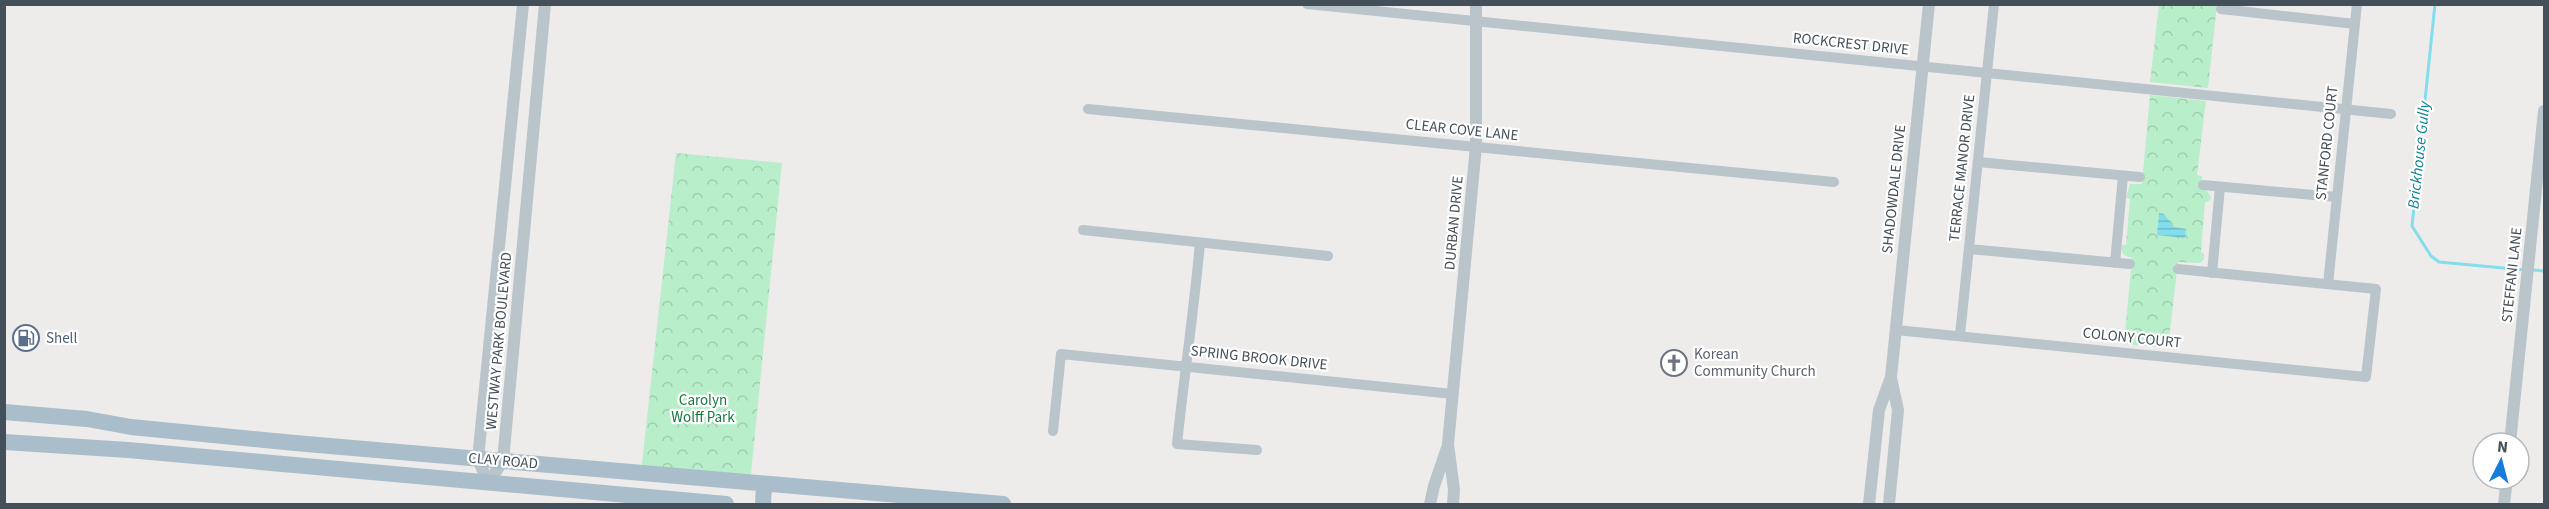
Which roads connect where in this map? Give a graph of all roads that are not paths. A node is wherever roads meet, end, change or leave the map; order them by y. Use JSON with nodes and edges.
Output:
{"nodes":[{"id":1,"x":523,"y":4,"type":"edge"},
{"id":2,"x":545,"y":4,"type":"edge"},
{"id":3,"x":1307,"y":4,"type":"edge"},
{"id":4,"x":1476,"y":4,"type":"edge"},
{"id":5,"x":1929,"y":4,"type":"edge"},
{"id":6,"x":1994,"y":4,"type":"edge"},
{"id":7,"x":2357,"y":4,"type":"edge"},
{"id":8,"x":2239,"y":8,"type":"edge"},
{"id":9,"x":2221,"y":9,"type":"dead end"},
{"id":10,"x":1475,"y":21,"type":"junction"},
{"id":11,"x":2355,"y":24,"type":"junction"},
{"id":12,"x":1921,"y":66,"type":"junction"},
{"id":13,"x":1987,"y":74,"type":"junction"},
{"id":14,"x":1088,"y":109,"type":"dead end"},
{"id":15,"x":2346,"y":109,"type":"junction"},
{"id":16,"x":2544,"y":111,"type":"edge"},
{"id":17,"x":2391,"y":114,"type":"dead end"},
{"id":18,"x":1476,"y":146,"type":"junction"},
{"id":19,"x":1978,"y":162,"type":"junction"},
{"id":20,"x":2123,"y":176,"type":"junction"},
{"id":21,"x":2140,"y":177,"type":"dead end"},
{"id":22,"x":1834,"y":182,"type":"dead end"},
{"id":23,"x":2203,"y":185,"type":"dead end"},
{"id":24,"x":2220,"y":187,"type":"junction"},
{"id":25,"x":2336,"y":197,"type":"junction"},
{"id":26,"x":1083,"y":231,"type":"dead end"},
{"id":27,"x":1200,"y":243,"type":"junction"},
{"id":28,"x":1969,"y":249,"type":"junction"},
{"id":29,"x":1328,"y":256,"type":"dead end"},
{"id":30,"x":2115,"y":263,"type":"junction"},
{"id":31,"x":2130,"y":264,"type":"dead end"},
{"id":32,"x":2178,"y":269,"type":"dead end"},
{"id":33,"x":2212,"y":273,"type":"junction"},
{"id":34,"x":2328,"y":284,"type":"junction"},
{"id":35,"x":1896,"y":330,"type":"junction"},
{"id":36,"x":1960,"y":335,"type":"junction"},
{"id":37,"x":1185,"y":365,"type":"junction"},
{"id":38,"x":1891,"y":377,"type":"junction"},
{"id":39,"x":1453,"y":394,"type":"junction"},
{"id":40,"x":4,"y":412,"type":"edge"},
{"id":41,"x":131,"y":427,"type":"junction"},
{"id":42,"x":1053,"y":431,"type":"dead end"},
{"id":43,"x":2511,"y":431,"type":"edge"},
{"id":44,"x":295,"y":443,"type":"junction"},
{"id":45,"x":9,"y":444,"type":"edge"},
{"id":46,"x":1448,"y":444,"type":"junction"},
{"id":47,"x":129,"y":450,"type":"junction"},
{"id":48,"x":1257,"y":450,"type":"dead end"},
{"id":49,"x":478,"y":459,"type":"junction"},
{"id":50,"x":503,"y":461,"type":"junction"},
{"id":51,"x":293,"y":467,"type":"junction"},
{"id":52,"x":488,"y":483,"type":"junction"},
{"id":53,"x":764,"y":484,"type":"junction"},
{"id":54,"x":911,"y":500,"type":"edge"},
{"id":55,"x":726,"y":504,"type":"edge"},
{"id":56,"x":763,"y":504,"type":"edge"},
{"id":57,"x":1003,"y":504,"type":"edge"},
{"id":58,"x":1430,"y":504,"type":"edge"},
{"id":59,"x":1453,"y":504,"type":"edge"},
{"id":60,"x":1869,"y":504,"type":"edge"},
{"id":61,"x":1889,"y":504,"type":"edge"}],
"edges":[{"from":1,"to":49,"type":"street","name":"WESTWAY PARK BOULEVARD"},
{"from":2,"to":50,"type":"street","name":"WESTWAY PARK BOULEVARD"},
{"from":3,"to":10,"type":"street","name":"ROCKCREST DRIVE"},
{"from":4,"to":10,"type":"street","name":"DURBAN DRIVE"},
{"from":5,"to":12,"type":"street","name":"SHADOWDALE DRIVE"},
{"from":6,"to":13,"type":"street","name":"TERRACE MANOR DRIVE"},
{"from":7,"to":11,"type":"street","name":"STANFORD COURT"},
{"from":8,"to":9,"type":"street"},
{"from":8,"to":11,"type":"street"},
{"from":10,"to":12,"type":"street","name":"ROCKCREST DRIVE"},
{"from":10,"to":18,"type":"street","name":"DURBAN DRIVE"},
{"from":11,"to":15,"type":"street","name":"STANFORD COURT"},
{"from":12,"to":13,"type":"street","name":"ROCKCREST DRIVE"},
{"from":12,"to":35,"type":"street","name":"SHADOWDALE DRIVE"},
{"from":13,"to":15,"type":"street","name":"ROCKCREST DRIVE"},
{"from":13,"to":19,"type":"street","name":"TERRACE MANOR DRIVE"},
{"from":14,"to":18,"type":"street","name":"CLEAR COVE LANE"},
{"from":15,"to":17,"type":"street","name":"ROCKCREST DRIVE"},
{"from":15,"to":25,"type":"street","name":"STANFORD COURT"},
{"from":16,"to":43,"type":"street","name":"STEFFANI LANE"},
{"from":18,"to":22,"type":"street","name":"CLEAR COVE LANE"},
{"from":18,"to":39,"type":"street","name":"DURBAN DRIVE"},
{"from":19,"to":20,"type":"street"},
{"from":19,"to":28,"type":"street","name":"TERRACE MANOR DRIVE"},
{"from":20,"to":21,"type":"street"},
{"from":20,"to":30,"type":"street"},
{"from":23,"to":24,"type":"street"},
{"from":24,"to":25,"type":"street"},
{"from":24,"to":33,"type":"street"},
{"from":25,"to":34,"type":"street","name":"STANFORD COURT"},
{"from":26,"to":27,"type":"street"},
{"from":27,"to":29,"type":"street"},
{"from":27,"to":37,"type":"street"},
{"from":28,"to":30,"type":"street"},
{"from":28,"to":36,"type":"street","name":"TERRACE MANOR DRIVE"},
{"from":30,"to":31,"type":"street"},
{"from":32,"to":33,"type":"street"},
{"from":33,"to":34,"type":"street"},
{"from":34,"to":36,"type":"street","name":"COLONY COURT"},
{"from":35,"to":36,"type":"street","name":"COLONY COURT"},
{"from":35,"to":38,"type":"street","name":"SHADOWDALE DRIVE"},
{"from":37,"to":39,"type":"street","name":"SPRING BROOK DRIVE"},
{"from":37,"to":42,"type":"street","name":"SPRING BROOK DRIVE"},
{"from":37,"to":48,"type":"street"},
{"from":38,"to":60,"type":"street","name":"SHADOWDALE DRIVE"},
{"from":38,"to":61,"type":"street","name":"SHADOWDALE DRIVE"},
{"from":39,"to":46,"type":"street","name":"DURBAN DRIVE"},
{"from":40,"to":41,"type":"main road","name":"CLAY ROAD"},
{"from":41,"to":44,"type":"main road","name":"CLAY ROAD"},
{"from":41,"to":47,"type":"main road"},
{"from":44,"to":49,"type":"main road","name":"CLAY ROAD"},
{"from":44,"to":51,"type":"main road"},
{"from":45,"to":47,"type":"main road","name":"CLAY ROAD"},
{"from":46,"to":58,"type":"street","name":"DURBAN DRIVE"},
{"from":46,"to":59,"type":"street","name":"DURBAN DRIVE"},
{"from":47,"to":51,"type":"main road","name":"CLAY ROAD"},
{"from":49,"to":50,"type":"main road","name":"CLAY ROAD"},
{"from":49,"to":52,"type":"street","name":"WESTWAY PARK BOULEVARD"},
{"from":50,"to":52,"type":"street","name":"WESTWAY PARK BOULEVARD"},
{"from":50,"to":53,"type":"main road","name":"CLAY ROAD"},
{"from":51,"to":52,"type":"main road","name":"CLAY ROAD"},
{"from":52,"to":55,"type":"main road","name":"CLAY ROAD"},
{"from":53,"to":54,"type":"main road","name":"CLAY ROAD"},
{"from":53,"to":56,"type":"main road"},
{"from":54,"to":57,"type":"main road","name":"CLAY ROAD"}]}
